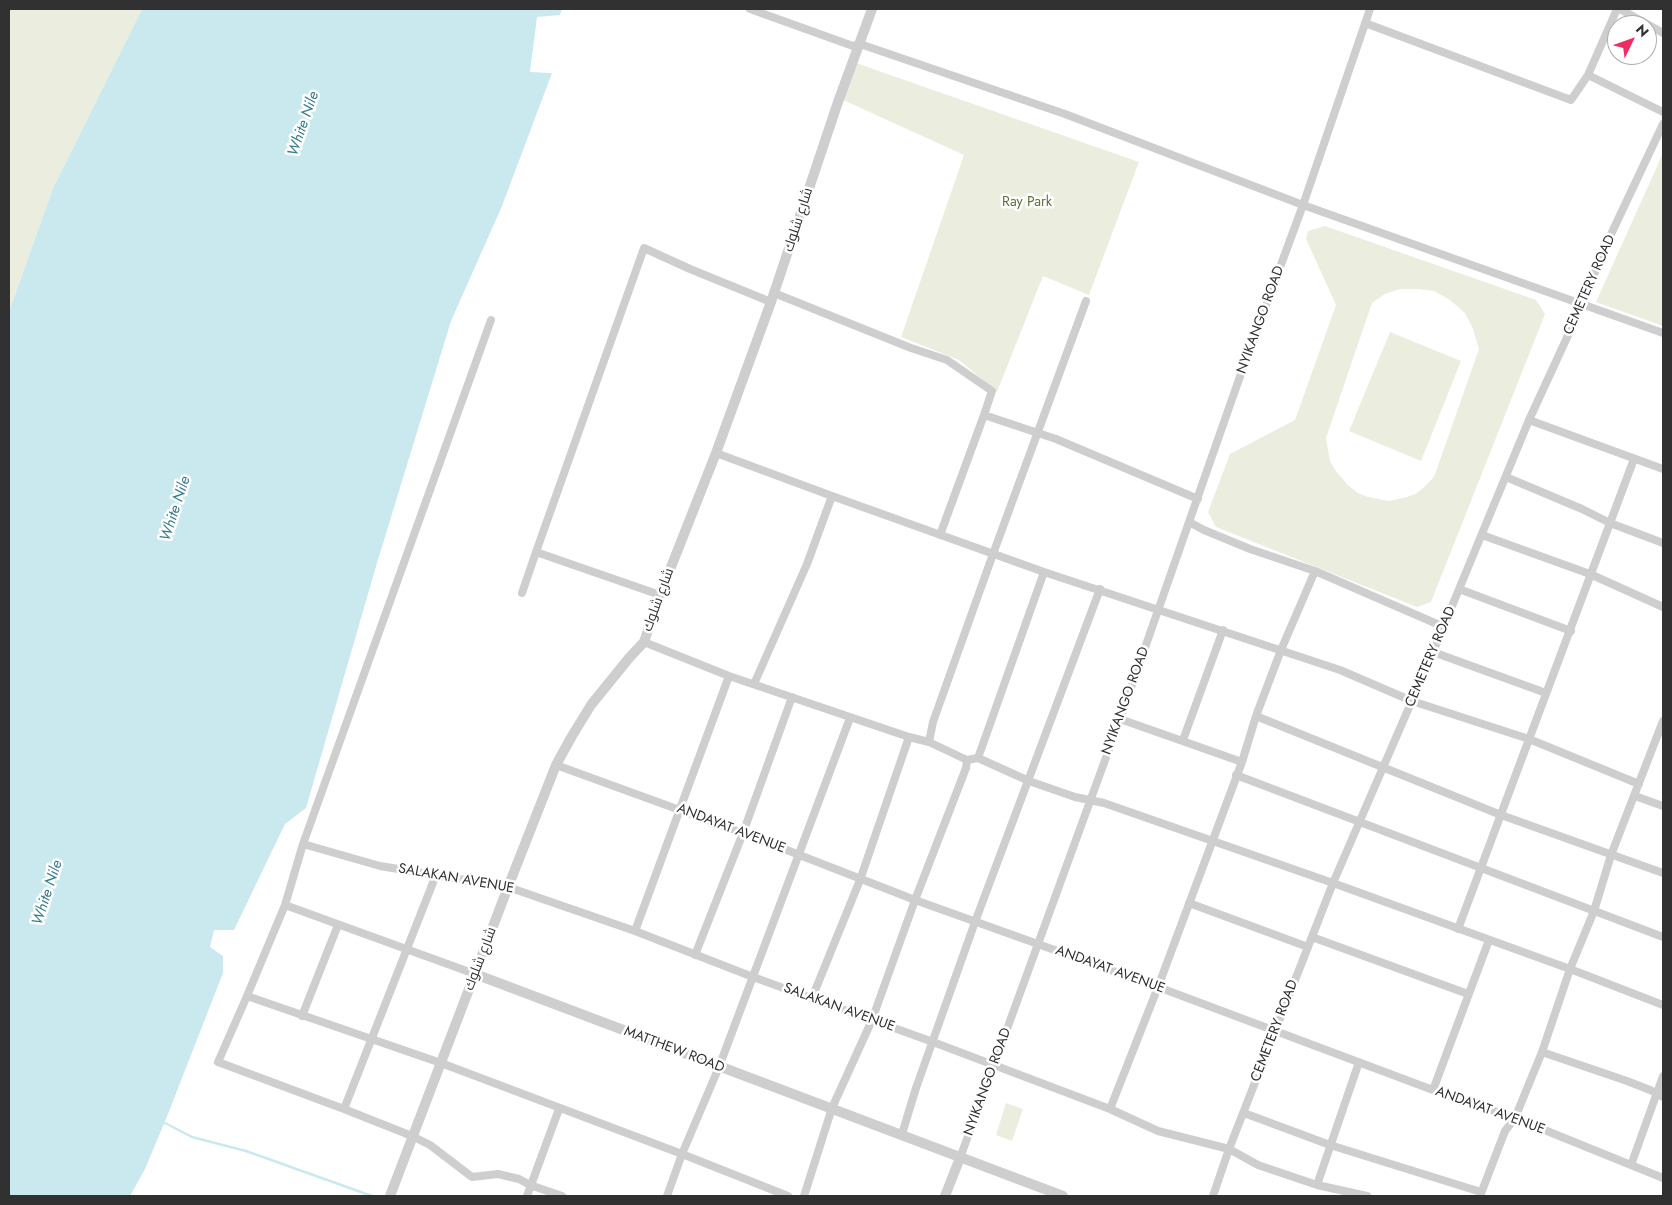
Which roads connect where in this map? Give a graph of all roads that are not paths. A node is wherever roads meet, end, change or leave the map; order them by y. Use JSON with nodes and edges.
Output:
{"nodes":[{"id":1,"x":750,"y":9,"type":"edge"},
{"id":2,"x":872,"y":9,"type":"edge"},
{"id":3,"x":1370,"y":9,"type":"edge"},
{"id":4,"x":1618,"y":9,"type":"edge"},
{"id":5,"x":1365,"y":23,"type":"junction"},
{"id":6,"x":1663,"y":33,"type":"edge"},
{"id":7,"x":860,"y":44,"type":"junction"},
{"id":8,"x":1588,"y":75,"type":"junction"},
{"id":9,"x":1663,"y":112,"type":"edge"},
{"id":10,"x":1663,"y":124,"type":"edge"},
{"id":11,"x":1303,"y":205,"type":"junction"},
{"id":12,"x":773,"y":297,"type":"junction"},
{"id":13,"x":1086,"y":301,"type":"dead end"},
{"id":14,"x":1582,"y":304,"type":"junction"},
{"id":15,"x":491,"y":320,"type":"dead end"},
{"id":16,"x":1663,"y":333,"type":"edge"},
{"id":17,"x":984,"y":415,"type":"junction"},
{"id":18,"x":1529,"y":420,"type":"junction"},
{"id":19,"x":1038,"y":433,"type":"junction"},
{"id":20,"x":716,"y":453,"type":"junction"},
{"id":21,"x":1634,"y":459,"type":"junction"},
{"id":22,"x":1663,"y":469,"type":"edge"},
{"id":23,"x":1506,"y":477,"type":"junction"},
{"id":24,"x":832,"y":496,"type":"junction"},
{"id":25,"x":1198,"y":499,"type":"junction"},
{"id":26,"x":1189,"y":522,"type":"junction"},
{"id":27,"x":1610,"y":523,"type":"junction"},
{"id":28,"x":1482,"y":534,"type":"junction"},
{"id":29,"x":940,"y":535,"type":"junction"},
{"id":30,"x":1663,"y":543,"type":"edge"},
{"id":31,"x":536,"y":552,"type":"junction"},
{"id":32,"x":993,"y":554,"type":"junction"},
{"id":33,"x":1315,"y":571,"type":"junction"},
{"id":34,"x":1044,"y":572,"type":"junction"},
{"id":35,"x":1590,"y":574,"type":"junction"},
{"id":36,"x":1100,"y":589,"type":"junction"},
{"id":37,"x":1459,"y":589,"type":"junction"},
{"id":38,"x":522,"y":592,"type":"dead end"},
{"id":39,"x":660,"y":595,"type":"junction"},
{"id":40,"x":1663,"y":607,"type":"edge"},
{"id":41,"x":1159,"y":608,"type":"junction"},
{"id":42,"x":1444,"y":627,"type":"junction"},
{"id":43,"x":1223,"y":630,"type":"junction"},
{"id":44,"x":1571,"y":630,"type":"junction"},
{"id":45,"x":644,"y":642,"type":"junction"},
{"id":46,"x":1281,"y":650,"type":"junction"},
{"id":47,"x":1433,"y":652,"type":"junction"},
{"id":48,"x":728,"y":676,"type":"junction"},
{"id":49,"x":754,"y":684,"type":"junction"},
{"id":50,"x":1546,"y":693,"type":"junction"},
{"id":51,"x":792,"y":697,"type":"junction"},
{"id":52,"x":1412,"y":701,"type":"junction"},
{"id":53,"x":1256,"y":716,"type":"junction"},
{"id":54,"x":850,"y":718,"type":"junction"},
{"id":55,"x":1120,"y":719,"type":"junction"},
{"id":56,"x":1663,"y":721,"type":"edge"},
{"id":57,"x":1661,"y":733,"type":"edge"},
{"id":58,"x":909,"y":738,"type":"junction"},
{"id":59,"x":1529,"y":739,"type":"junction"},
{"id":60,"x":1183,"y":740,"type":"junction"},
{"id":61,"x":928,"y":742,"type":"junction"},
{"id":62,"x":978,"y":758,"type":"junction"},
{"id":63,"x":967,"y":760,"type":"junction"},
{"id":64,"x":1242,"y":762,"type":"junction"},
{"id":65,"x":556,"y":765,"type":"junction"},
{"id":66,"x":1383,"y":768,"type":"junction"},
{"id":67,"x":1236,"y":775,"type":"junction"},
{"id":68,"x":1029,"y":781,"type":"junction"},
{"id":69,"x":1639,"y":784,"type":"junction"},
{"id":70,"x":1635,"y":796,"type":"junction"},
{"id":71,"x":1090,"y":799,"type":"junction"},
{"id":72,"x":1663,"y":806,"type":"edge"},
{"id":73,"x":679,"y":810,"type":"junction"},
{"id":74,"x":1501,"y":815,"type":"junction"},
{"id":75,"x":1360,"y":821,"type":"junction"},
{"id":76,"x":743,"y":833,"type":"junction"},
{"id":77,"x":1211,"y":840,"type":"junction"},
{"id":78,"x":303,"y":844,"type":"junction"},
{"id":79,"x":798,"y":855,"type":"junction"},
{"id":80,"x":1611,"y":855,"type":"junction"},
{"id":81,"x":1481,"y":869,"type":"junction"},
{"id":82,"x":1663,"y":873,"type":"edge"},
{"id":83,"x":436,"y":875,"type":"junction"},
{"id":84,"x":860,"y":880,"type":"junction"},
{"id":85,"x":1333,"y":883,"type":"junction"},
{"id":86,"x":508,"y":887,"type":"junction"},
{"id":87,"x":915,"y":900,"type":"junction"},
{"id":88,"x":1189,"y":903,"type":"junction"},
{"id":89,"x":285,"y":905,"type":"junction"},
{"id":90,"x":1594,"y":911,"type":"junction"},
{"id":91,"x":975,"y":922,"type":"junction"},
{"id":92,"x":338,"y":925,"type":"junction"},
{"id":93,"x":1458,"y":929,"type":"junction"},
{"id":94,"x":635,"y":931,"type":"junction"},
{"id":95,"x":1312,"y":937,"type":"junction"},
{"id":96,"x":1663,"y":937,"type":"edge"},
{"id":97,"x":1489,"y":940,"type":"junction"},
{"id":98,"x":1037,"y":944,"type":"junction"},
{"id":99,"x":1308,"y":947,"type":"junction"},
{"id":100,"x":406,"y":950,"type":"junction"},
{"id":101,"x":695,"y":955,"type":"junction"},
{"id":102,"x":1570,"y":969,"type":"junction"},
{"id":103,"x":475,"y":974,"type":"junction"},
{"id":104,"x":753,"y":977,"type":"junction"},
{"id":105,"x":1158,"y":987,"type":"junction"},
{"id":106,"x":1468,"y":994,"type":"junction"},
{"id":107,"x":247,"y":996,"type":"junction"},
{"id":108,"x":812,"y":998,"type":"junction"},
{"id":109,"x":1663,"y":1005,"type":"edge"},
{"id":110,"x":302,"y":1016,"type":"junction"},
{"id":111,"x":872,"y":1020,"type":"junction"},
{"id":112,"x":1276,"y":1030,"type":"junction"},
{"id":113,"x":372,"y":1039,"type":"junction"},
{"id":114,"x":933,"y":1042,"type":"junction"},
{"id":115,"x":1542,"y":1052,"type":"junction"},
{"id":116,"x":1359,"y":1062,"type":"junction"},
{"id":117,"x":441,"y":1063,"type":"junction"},
{"id":118,"x":994,"y":1065,"type":"junction"},
{"id":119,"x":719,"y":1068,"type":"junction"},
{"id":120,"x":1663,"y":1076,"type":"edge"},
{"id":121,"x":1433,"y":1090,"type":"junction"},
{"id":122,"x":1660,"y":1096,"type":"edge"},
{"id":123,"x":344,"y":1108,"type":"junction"},
{"id":124,"x":832,"y":1108,"type":"junction"},
{"id":125,"x":559,"y":1109,"type":"junction"},
{"id":126,"x":1110,"y":1110,"type":"junction"},
{"id":127,"x":1244,"y":1113,"type":"junction"},
{"id":128,"x":1515,"y":1118,"type":"junction"},
{"id":129,"x":902,"y":1134,"type":"junction"},
{"id":130,"x":412,"y":1136,"type":"junction"},
{"id":131,"x":1330,"y":1145,"type":"junction"},
{"id":132,"x":1229,"y":1149,"type":"junction"},
{"id":133,"x":682,"y":1154,"type":"junction"},
{"id":134,"x":960,"y":1158,"type":"junction"},
{"id":135,"x":1631,"y":1165,"type":"junction"},
{"id":136,"x":1663,"y":1178,"type":"edge"},
{"id":137,"x":530,"y":1185,"type":"junction"},
{"id":138,"x":1317,"y":1185,"type":"junction"},
{"id":139,"x":1481,"y":1194,"type":"edge"},
{"id":140,"x":390,"y":1196,"type":"edge"},
{"id":141,"x":527,"y":1196,"type":"edge"},
{"id":142,"x":562,"y":1196,"type":"edge"},
{"id":143,"x":667,"y":1196,"type":"edge"},
{"id":144,"x":788,"y":1196,"type":"edge"},
{"id":145,"x":804,"y":1196,"type":"edge"},
{"id":146,"x":945,"y":1196,"type":"edge"},
{"id":147,"x":1063,"y":1196,"type":"edge"},
{"id":148,"x":1213,"y":1196,"type":"edge"},
{"id":149,"x":1367,"y":1196,"type":"edge"}],
"edges":[{"from":1,"to":7,"type":"street"},
{"from":2,"to":7,"type":"street","name":"شارع شلوك"},
{"from":3,"to":5,"type":"street","name":"NYIKANGO ROAD"},
{"from":4,"to":6,"type":"street"},
{"from":4,"to":8,"type":"street"},
{"from":5,"to":8,"type":"street"},
{"from":5,"to":11,"type":"street","name":"NYIKANGO ROAD"},
{"from":7,"to":11,"type":"street"},
{"from":7,"to":12,"type":"street","name":"شارع شلوك"},
{"from":8,"to":9,"type":"street"},
{"from":10,"to":14,"type":"street","name":"CEMETERY ROAD"},
{"from":11,"to":14,"type":"street"},
{"from":11,"to":25,"type":"street","name":"NYIKANGO ROAD"},
{"from":12,"to":17,"type":"street"},
{"from":12,"to":20,"type":"street","name":"شارع شلوك"},
{"from":12,"to":31,"type":"street"},
{"from":13,"to":19,"type":"street"},
{"from":14,"to":16,"type":"street"},
{"from":14,"to":18,"type":"street","name":"CEMETERY ROAD"},
{"from":15,"to":78,"type":"street"},
{"from":17,"to":19,"type":"street"},
{"from":17,"to":29,"type":"street"},
{"from":18,"to":21,"type":"street"},
{"from":18,"to":23,"type":"street","name":"CEMETERY ROAD"},
{"from":19,"to":25,"type":"street"},
{"from":19,"to":32,"type":"street"},
{"from":20,"to":24,"type":"street"},
{"from":20,"to":39,"type":"street","name":"شارع شلوك"},
{"from":21,"to":22,"type":"street"},
{"from":21,"to":27,"type":"street"},
{"from":23,"to":27,"type":"street"},
{"from":23,"to":28,"type":"street","name":"CEMETERY ROAD"},
{"from":24,"to":29,"type":"street"},
{"from":24,"to":49,"type":"street"},
{"from":25,"to":26,"type":"street","name":"NYIKANGO ROAD"},
{"from":26,"to":33,"type":"street"},
{"from":26,"to":41,"type":"street","name":"NYIKANGO ROAD"},
{"from":27,"to":30,"type":"street"},
{"from":27,"to":35,"type":"street"},
{"from":28,"to":35,"type":"street"},
{"from":28,"to":37,"type":"street","name":"CEMETERY ROAD"},
{"from":29,"to":32,"type":"street"},
{"from":31,"to":38,"type":"street"},
{"from":31,"to":39,"type":"street"},
{"from":32,"to":34,"type":"street"},
{"from":32,"to":61,"type":"street"},
{"from":33,"to":42,"type":"street"},
{"from":33,"to":46,"type":"street"},
{"from":34,"to":36,"type":"street"},
{"from":34,"to":62,"type":"street"},
{"from":35,"to":40,"type":"street"},
{"from":35,"to":44,"type":"street"},
{"from":36,"to":41,"type":"street"},
{"from":36,"to":68,"type":"street"},
{"from":37,"to":42,"type":"street","name":"CEMETERY ROAD"},
{"from":37,"to":44,"type":"street"},
{"from":39,"to":45,"type":"street","name":"شارع شلوك"},
{"from":41,"to":43,"type":"street"},
{"from":41,"to":55,"type":"street","name":"NYIKANGO ROAD"},
{"from":42,"to":47,"type":"street","name":"CEMETERY ROAD"},
{"from":43,"to":46,"type":"street"},
{"from":43,"to":60,"type":"street"},
{"from":44,"to":50,"type":"street"},
{"from":45,"to":48,"type":"street"},
{"from":45,"to":65,"type":"street","name":"شارع شلوك"},
{"from":46,"to":52,"type":"street"},
{"from":46,"to":53,"type":"street"},
{"from":47,"to":50,"type":"street"},
{"from":47,"to":52,"type":"street","name":"CEMETERY ROAD"},
{"from":48,"to":49,"type":"street"},
{"from":48,"to":73,"type":"street"},
{"from":49,"to":51,"type":"street"},
{"from":50,"to":59,"type":"street"},
{"from":51,"to":54,"type":"street"},
{"from":51,"to":76,"type":"street"},
{"from":52,"to":59,"type":"street"},
{"from":52,"to":66,"type":"street","name":"CEMETERY ROAD"},
{"from":53,"to":64,"type":"street"},
{"from":53,"to":66,"type":"street"},
{"from":54,"to":58,"type":"street"},
{"from":54,"to":79,"type":"street"},
{"from":55,"to":60,"type":"street"},
{"from":55,"to":71,"type":"street","name":"NYIKANGO ROAD"},
{"from":56,"to":57,"type":"street"},
{"from":57,"to":69,"type":"street"},
{"from":58,"to":61,"type":"street"},
{"from":58,"to":84,"type":"street"},
{"from":59,"to":69,"type":"street"},
{"from":59,"to":74,"type":"street"},
{"from":60,"to":64,"type":"street"},
{"from":61,"to":63,"type":"street"},
{"from":62,"to":63,"type":"street"},
{"from":62,"to":68,"type":"street"},
{"from":63,"to":87,"type":"street"},
{"from":64,"to":67,"type":"street"},
{"from":65,"to":73,"type":"street","name":"ANDAYAT AVENUE"},
{"from":65,"to":86,"type":"street","name":"شارع شلوك"},
{"from":66,"to":74,"type":"street"},
{"from":66,"to":75,"type":"street","name":"CEMETERY ROAD"},
{"from":67,"to":75,"type":"street"},
{"from":67,"to":77,"type":"street"},
{"from":68,"to":71,"type":"street"},
{"from":68,"to":91,"type":"street"},
{"from":69,"to":70,"type":"street"},
{"from":70,"to":72,"type":"street"},
{"from":70,"to":80,"type":"street"},
{"from":71,"to":77,"type":"street"},
{"from":71,"to":98,"type":"street","name":"NYIKANGO ROAD"},
{"from":73,"to":76,"type":"street","name":"ANDAYAT AVENUE"},
{"from":73,"to":94,"type":"street"},
{"from":74,"to":80,"type":"street"},
{"from":74,"to":81,"type":"street"},
{"from":75,"to":81,"type":"street"},
{"from":75,"to":85,"type":"street","name":"CEMETERY ROAD"},
{"from":76,"to":79,"type":"street","name":"ANDAYAT AVENUE"},
{"from":76,"to":101,"type":"street"},
{"from":77,"to":85,"type":"street"},
{"from":77,"to":88,"type":"street"},
{"from":78,"to":83,"type":"street","name":"SALAKAN AVENUE"},
{"from":78,"to":89,"type":"street"},
{"from":79,"to":84,"type":"street","name":"ANDAYAT AVENUE"},
{"from":79,"to":104,"type":"street"},
{"from":80,"to":82,"type":"street"},
{"from":80,"to":90,"type":"street"},
{"from":81,"to":90,"type":"street"},
{"from":81,"to":93,"type":"street"},
{"from":83,"to":86,"type":"street","name":"SALAKAN AVENUE"},
{"from":83,"to":100,"type":"street"},
{"from":84,"to":87,"type":"street","name":"ANDAYAT AVENUE"},
{"from":84,"to":108,"type":"street"},
{"from":85,"to":93,"type":"street"},
{"from":85,"to":95,"type":"street","name":"CEMETERY ROAD"},
{"from":86,"to":94,"type":"street","name":"SALAKAN AVENUE"},
{"from":86,"to":103,"type":"street","name":"شارع شلوك"},
{"from":87,"to":91,"type":"street","name":"ANDAYAT AVENUE"},
{"from":87,"to":111,"type":"street"},
{"from":88,"to":99,"type":"street"},
{"from":88,"to":105,"type":"street"},
{"from":89,"to":92,"type":"street","name":"MATTHEW ROAD"},
{"from":89,"to":107,"type":"street"},
{"from":90,"to":96,"type":"street"},
{"from":90,"to":102,"type":"street"},
{"from":91,"to":98,"type":"street","name":"ANDAYAT AVENUE"},
{"from":91,"to":114,"type":"street"},
{"from":92,"to":100,"type":"street","name":"MATTHEW ROAD"},
{"from":92,"to":110,"type":"street"},
{"from":93,"to":97,"type":"street"},
{"from":94,"to":101,"type":"street","name":"SALAKAN AVENUE"},
{"from":95,"to":99,"type":"street","name":"CEMETERY ROAD"},
{"from":95,"to":106,"type":"street"},
{"from":97,"to":102,"type":"street"},
{"from":97,"to":106,"type":"street"},
{"from":98,"to":105,"type":"street","name":"ANDAYAT AVENUE"},
{"from":98,"to":118,"type":"street","name":"NYIKANGO ROAD"},
{"from":99,"to":112,"type":"street","name":"CEMETERY ROAD"},
{"from":100,"to":103,"type":"street","name":"MATTHEW ROAD"},
{"from":100,"to":113,"type":"street"},
{"from":101,"to":104,"type":"street","name":"SALAKAN AVENUE"},
{"from":102,"to":109,"type":"street"},
{"from":102,"to":115,"type":"street"},
{"from":103,"to":117,"type":"street","name":"شارع شلوك"},
{"from":103,"to":119,"type":"street","name":"MATTHEW ROAD"},
{"from":104,"to":108,"type":"street","name":"SALAKAN AVENUE"},
{"from":104,"to":119,"type":"street"},
{"from":105,"to":112,"type":"street","name":"ANDAYAT AVENUE"},
{"from":105,"to":126,"type":"street"},
{"from":106,"to":121,"type":"street"},
{"from":107,"to":110,"type":"street"},
{"from":107,"to":123,"type":"street"},
{"from":108,"to":111,"type":"street","name":"SALAKAN AVENUE"},
{"from":110,"to":113,"type":"street"},
{"from":111,"to":114,"type":"street","name":"SALAKAN AVENUE"},
{"from":111,"to":124,"type":"street"},
{"from":112,"to":116,"type":"street","name":"ANDAYAT AVENUE"},
{"from":112,"to":127,"type":"street","name":"CEMETERY ROAD"},
{"from":113,"to":117,"type":"street"},
{"from":113,"to":123,"type":"street"},
{"from":114,"to":118,"type":"street","name":"SALAKAN AVENUE"},
{"from":114,"to":129,"type":"street"},
{"from":115,"to":122,"type":"street"},
{"from":115,"to":128,"type":"street"},
{"from":116,"to":121,"type":"street","name":"ANDAYAT AVENUE"},
{"from":116,"to":131,"type":"street"},
{"from":117,"to":125,"type":"street"},
{"from":117,"to":130,"type":"street","name":"شارع شلوك"},
{"from":118,"to":126,"type":"street","name":"SALAKAN AVENUE"},
{"from":118,"to":134,"type":"street","name":"NYIKANGO ROAD"},
{"from":119,"to":124,"type":"street","name":"MATTHEW ROAD"},
{"from":119,"to":133,"type":"street"},
{"from":120,"to":122,"type":"street"},
{"from":121,"to":128,"type":"street","name":"ANDAYAT AVENUE"},
{"from":122,"to":135,"type":"street"},
{"from":123,"to":130,"type":"street"},
{"from":124,"to":129,"type":"street","name":"MATTHEW ROAD"},
{"from":124,"to":145,"type":"street"},
{"from":125,"to":133,"type":"street"},
{"from":125,"to":137,"type":"street"},
{"from":126,"to":132,"type":"street","name":"SALAKAN AVENUE"},
{"from":127,"to":131,"type":"street"},
{"from":127,"to":132,"type":"street","name":"CEMETERY ROAD"},
{"from":128,"to":135,"type":"street","name":"ANDAYAT AVENUE"},
{"from":128,"to":139,"type":"street"},
{"from":129,"to":134,"type":"street","name":"MATTHEW ROAD"},
{"from":130,"to":137,"type":"street"},
{"from":130,"to":140,"type":"street","name":"شارع شلوك"},
{"from":131,"to":138,"type":"street"},
{"from":131,"to":139,"type":"street"},
{"from":132,"to":138,"type":"street","name":"SALAKAN AVENUE"},
{"from":132,"to":148,"type":"street","name":"CEMETERY ROAD"},
{"from":133,"to":143,"type":"street"},
{"from":133,"to":144,"type":"street"},
{"from":134,"to":146,"type":"street","name":"NYIKANGO ROAD"},
{"from":134,"to":147,"type":"street","name":"MATTHEW ROAD"},
{"from":135,"to":136,"type":"street","name":"ANDAYAT AVENUE"},
{"from":137,"to":141,"type":"street"},
{"from":137,"to":142,"type":"street"},
{"from":138,"to":149,"type":"street","name":"SALAKAN AVENUE"}]}
